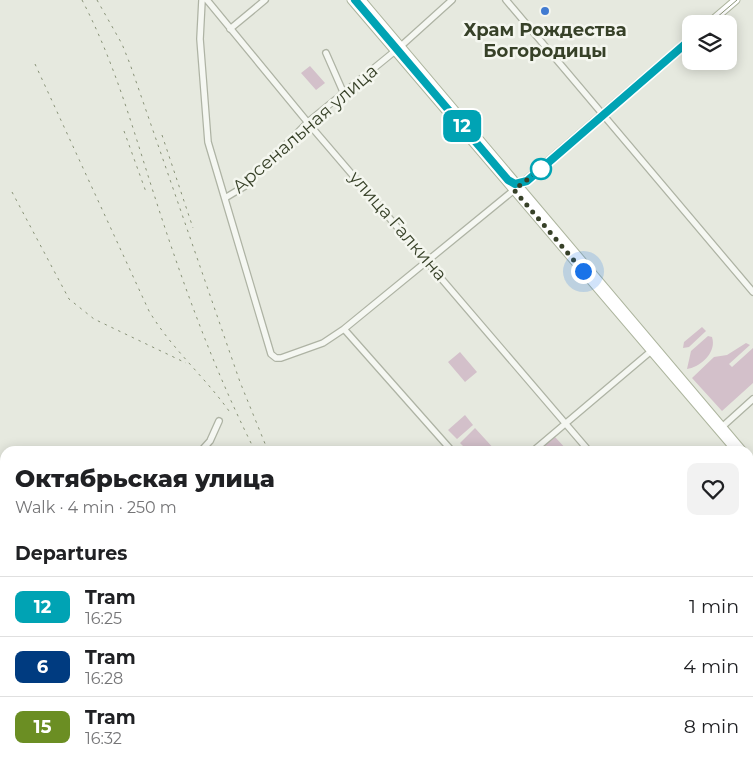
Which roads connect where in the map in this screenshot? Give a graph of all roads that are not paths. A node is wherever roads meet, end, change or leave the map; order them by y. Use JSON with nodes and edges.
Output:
{"nodes":[{"id":1,"x":202,"y":0,"type":"edge"},
{"id":2,"x":207,"y":0,"type":"edge"},
{"id":3,"x":265,"y":0,"type":"edge"},
{"id":4,"x":351,"y":0,"type":"edge"},
{"id":5,"x":362,"y":0,"type":"edge"},
{"id":6,"x":452,"y":0,"type":"edge"},
{"id":7,"x":506,"y":0,"type":"edge"},
{"id":8,"x":736,"y":0,"type":"edge"},
{"id":9,"x":718,"y":15,"type":"edge"},
{"id":10,"x":230,"y":29,"type":"junction"},
{"id":11,"x":682,"y":46,"type":"edge"},
{"id":12,"x":398,"y":48,"type":"junction"},
{"id":13,"x":326,"y":53,"type":"dead end"},
{"id":14,"x":344,"y":94,"type":"junction"},
{"id":15,"x":603,"y":114,"type":"junction"},
{"id":16,"x":308,"y":122,"type":"junction"},
{"id":17,"x":516,"y":188,"type":"junction"},
{"id":18,"x":225,"y":198,"type":"junction"},
{"id":19,"x":428,"y":262,"type":"junction"},
{"id":20,"x":753,"y":292,"type":"edge"},
{"id":21,"x":344,"y":329,"type":"junction"},
{"id":22,"x":650,"y":352,"type":"junction"},
{"id":23,"x":753,"y":399,"type":"edge"},
{"id":24,"x":219,"y":421,"type":"dead end"},
{"id":25,"x":713,"y":421,"type":"junction"},
{"id":26,"x":565,"y":424,"type":"junction"},
{"id":27,"x":720,"y":429,"type":"junction"},
{"id":28,"x":206,"y":446,"type":"edge"},
{"id":29,"x":448,"y":446,"type":"edge"},
{"id":30,"x":539,"y":446,"type":"edge"},
{"id":31,"x":585,"y":446,"type":"edge"},
{"id":32,"x":732,"y":446,"type":"edge"},
{"id":33,"x":738,"y":446,"type":"edge"}],
"edges":[{"from":1,"to":18,"type":"street"},
{"from":2,"to":10,"type":"street","name":"улица Галкина"},
{"from":3,"to":10,"type":"street"},
{"from":4,"to":12,"type":"main road"},
{"from":5,"to":12,"type":"main road"},
{"from":6,"to":12,"type":"street","name":"Арсенальная улица"},
{"from":7,"to":15,"type":"street"},
{"from":8,"to":9,"type":"main road"},
{"from":10,"to":16,"type":"street","name":"улица Галкина"},
{"from":11,"to":15,"type":"main road"},
{"from":12,"to":14,"type":"street","name":"Арсенальная улица"},
{"from":12,"to":17,"type":"main road"},
{"from":13,"to":14,"type":"street"},
{"from":14,"to":16,"type":"street","name":"Арсенальная улица"},
{"from":15,"to":17,"type":"main road"},
{"from":15,"to":20,"type":"street"},
{"from":16,"to":18,"type":"street","name":"Арсенальная улица"},
{"from":16,"to":19,"type":"street","name":"улица Галкина"},
{"from":17,"to":19,"type":"street"},
{"from":17,"to":22,"type":"main road"},
{"from":17,"to":25,"type":"main road"},
{"from":18,"to":21,"type":"street"},
{"from":19,"to":21,"type":"street"},
{"from":19,"to":26,"type":"street","name":"улица Галкина"},
{"from":21,"to":29,"type":"street"},
{"from":22,"to":25,"type":"main road"},
{"from":22,"to":26,"type":"street"},
{"from":23,"to":27,"type":"street"},
{"from":24,"to":28,"type":"street"},
{"from":25,"to":27,"type":"main road"},
{"from":26,"to":30,"type":"street"},
{"from":26,"to":31,"type":"street","name":"улица Галкина"},
{"from":27,"to":32,"type":"main road"},
{"from":27,"to":33,"type":"main road"}]}
